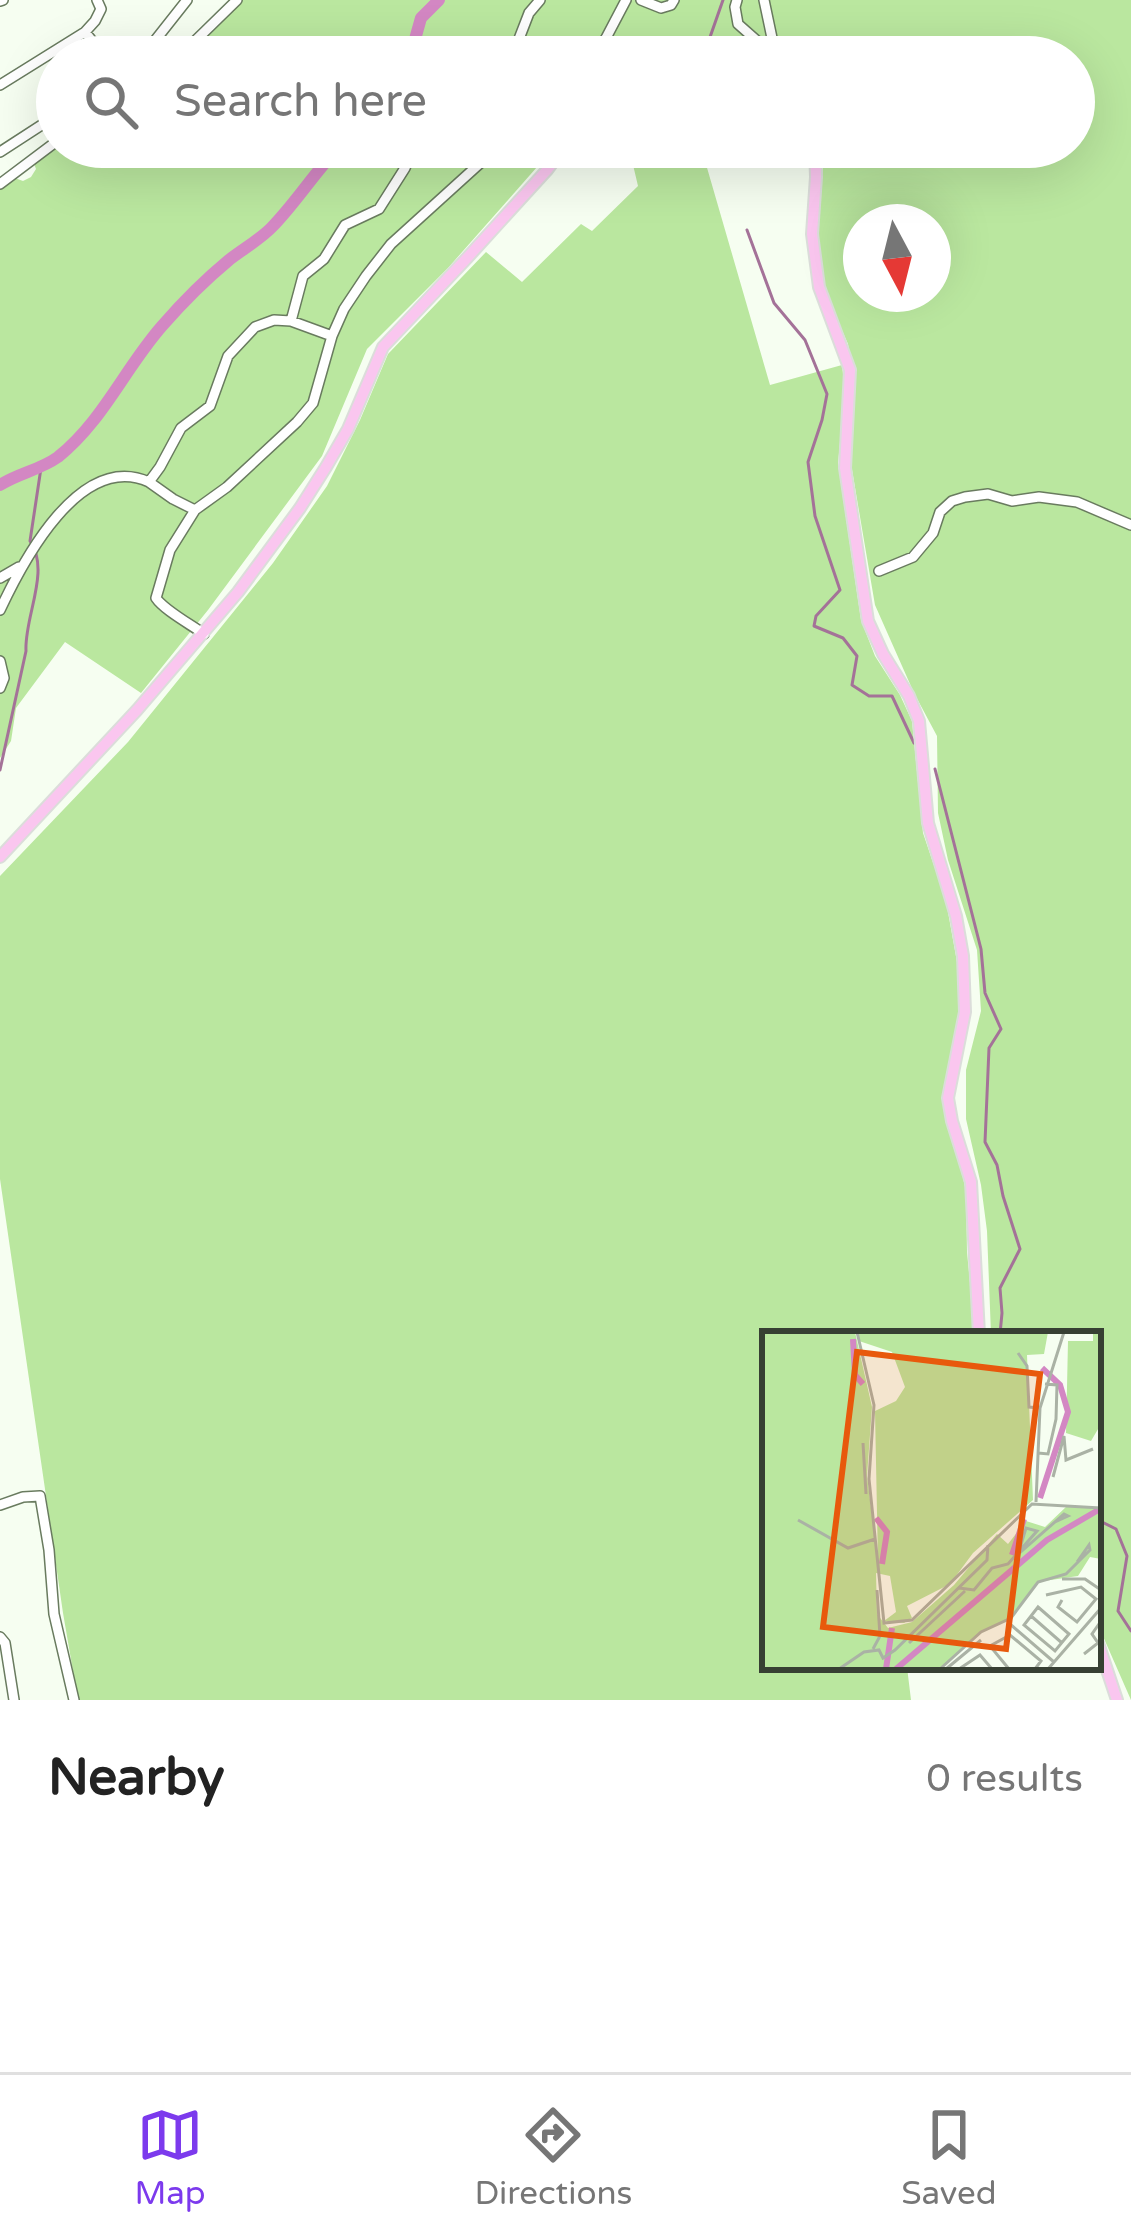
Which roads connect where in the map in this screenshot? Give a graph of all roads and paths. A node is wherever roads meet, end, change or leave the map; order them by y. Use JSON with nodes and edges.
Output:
{"nodes":[{"id":1,"x":187,"y":0,"type":"edge"},
{"id":2,"x":237,"y":0,"type":"edge"},
{"id":3,"x":539,"y":0,"type":"edge"},
{"id":4,"x":626,"y":0,"type":"edge"},
{"id":5,"x":641,"y":0,"type":"edge"},
{"id":6,"x":674,"y":0,"type":"edge"},
{"id":7,"x":737,"y":0,"type":"edge"},
{"id":8,"x":764,"y":0,"type":"edge"},
{"id":9,"x":99,"y":4,"type":"edge"},
{"id":10,"x":85,"y":32,"type":"junction"},
{"id":11,"x":79,"y":36,"type":"edge"},
{"id":12,"x":88,"y":36,"type":"edge"},
{"id":13,"x":159,"y":36,"type":"edge"},
{"id":14,"x":200,"y":36,"type":"edge"},
{"id":15,"x":520,"y":36,"type":"edge"},
{"id":16,"x":607,"y":36,"type":"edge"},
{"id":17,"x":756,"y":36,"type":"edge"},
{"id":18,"x":767,"y":36,"type":"edge"},
{"id":19,"x":36,"y":63,"type":"edge"},
{"id":20,"x":0,"y":85,"type":"edge"},
{"id":21,"x":36,"y":129,"type":"edge"},
{"id":22,"x":0,"y":152,"type":"edge"},
{"id":23,"x":36,"y":157,"type":"edge"},
{"id":24,"x":405,"y":168,"type":"edge"},
{"id":25,"x":476,"y":168,"type":"edge"},
{"id":26,"x":548,"y":168,"type":"edge"},
{"id":27,"x":816,"y":168,"type":"edge"},
{"id":28,"x":0,"y":184,"type":"edge"},
{"id":29,"x":291,"y":322,"type":"junction"},
{"id":30,"x":332,"y":336,"type":"junction"},
{"id":31,"x":148,"y":482,"type":"junction"},
{"id":32,"x":195,"y":510,"type":"junction"},
{"id":33,"x":1131,"y":525,"type":"edge"},
{"id":34,"x":23,"y":565,"type":"junction"},
{"id":35,"x":880,"y":571,"type":"dead end"},
{"id":36,"x":0,"y":578,"type":"edge"},
{"id":37,"x":0,"y":610,"type":"edge"},
{"id":38,"x":204,"y":634,"type":"junction"},
{"id":39,"x":0,"y":661,"type":"edge"},
{"id":40,"x":0,"y":688,"type":"edge"},
{"id":41,"x":0,"y":857,"type":"edge"},
{"id":42,"x":979,"y":1331,"type":"edge"},
{"id":43,"x":0,"y":1505,"type":"edge"},
{"id":44,"x":0,"y":1636,"type":"edge"},
{"id":45,"x":1101,"y":1652,"type":"edge"},
{"id":46,"x":14,"y":1700,"type":"edge"},
{"id":47,"x":74,"y":1700,"type":"edge"},
{"id":48,"x":1118,"y":1700,"type":"edge"}],
"edges":[{"from":1,"to":13,"type":"street"},
{"from":2,"to":14,"type":"street"},
{"from":3,"to":15,"type":"street"},
{"from":4,"to":16,"type":"street"},
{"from":5,"to":6,"type":"street"},
{"from":7,"to":17,"type":"street"},
{"from":8,"to":18,"type":"street"},
{"from":9,"to":10,"type":"street"},
{"from":10,"to":11,"type":"street"},
{"from":10,"to":12,"type":"street"},
{"from":19,"to":20,"type":"street"},
{"from":21,"to":22,"type":"street"},
{"from":23,"to":28,"type":"street"},
{"from":24,"to":29,"type":"street"},
{"from":25,"to":30,"type":"street"},
{"from":26,"to":38,"type":"main road"},
{"from":27,"to":42,"type":"main road"},
{"from":29,"to":30,"type":"street"},
{"from":29,"to":31,"type":"street"},
{"from":30,"to":32,"type":"street"},
{"from":31,"to":32,"type":"street"},
{"from":31,"to":34,"type":"street"},
{"from":32,"to":38,"type":"street"},
{"from":33,"to":35,"type":"street"},
{"from":34,"to":36,"type":"street"},
{"from":34,"to":37,"type":"street"},
{"from":38,"to":41,"type":"main road"},
{"from":39,"to":40,"type":"street"},
{"from":43,"to":47,"type":"street"},
{"from":44,"to":46,"type":"street"},
{"from":45,"to":48,"type":"main road"}]}
